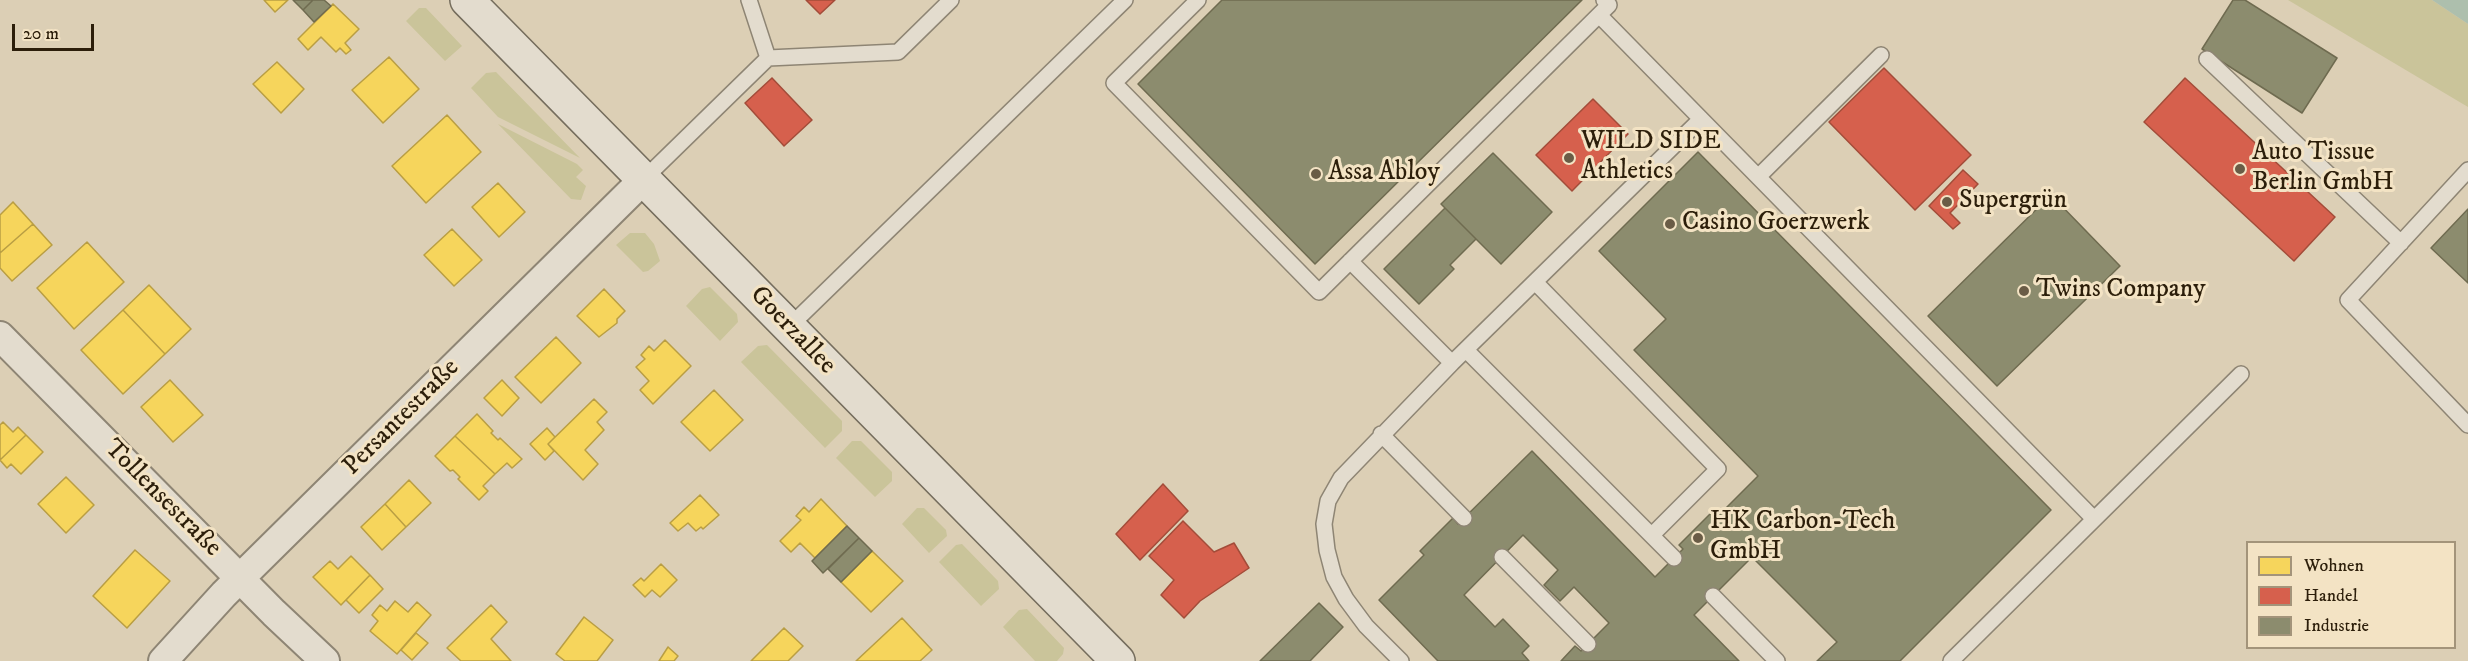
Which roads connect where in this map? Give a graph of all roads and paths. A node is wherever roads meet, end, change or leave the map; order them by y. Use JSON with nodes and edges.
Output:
{"nodes":[{"id":1,"x":467,"y":0,"type":"edge"},
{"id":2,"x":749,"y":0,"type":"edge"},
{"id":3,"x":951,"y":0,"type":"edge"},
{"id":4,"x":1125,"y":0,"type":"edge"},
{"id":5,"x":1198,"y":0,"type":"edge"},
{"id":6,"x":1607,"y":5,"type":"edge"},
{"id":7,"x":1881,"y":55,"type":"dead end"},
{"id":8,"x":768,"y":58,"type":"junction"},
{"id":9,"x":2206,"y":59,"type":"dead end"},
{"id":10,"x":1701,"y":118,"type":"junction"},
{"id":11,"x":2468,"y":170,"type":"edge"},
{"id":12,"x":1758,"y":177,"type":"junction"},
{"id":13,"x":645,"y":178,"type":"junction"},
{"id":14,"x":2401,"y":243,"type":"junction"},
{"id":15,"x":1350,"y":261,"type":"junction"},
{"id":16,"x":1534,"y":282,"type":"junction"},
{"id":17,"x":789,"y":327,"type":"junction"},
{"id":18,"x":0,"y":336,"type":"edge"},
{"id":19,"x":1466,"y":350,"type":"junction"},
{"id":20,"x":1452,"y":363,"type":"junction"},
{"id":21,"x":2241,"y":374,"type":"dead end"},
{"id":22,"x":2468,"y":425,"type":"edge"},
{"id":23,"x":1381,"y":434,"type":"junction"},
{"id":24,"x":1464,"y":518,"type":"dead end"},
{"id":25,"x":2094,"y":519,"type":"junction"},
{"id":26,"x":1652,"y":536,"type":"junction"},
{"id":27,"x":1502,"y":557,"type":"dead end"},
{"id":28,"x":1674,"y":558,"type":"dead end"},
{"id":29,"x":240,"y":578,"type":"junction"},
{"id":30,"x":1713,"y":597,"type":"dead end"},
{"id":31,"x":1588,"y":644,"type":"dead end"},
{"id":32,"x":163,"y":661,"type":"edge"},
{"id":33,"x":325,"y":661,"type":"edge"},
{"id":34,"x":1118,"y":661,"type":"edge"},
{"id":35,"x":1401,"y":661,"type":"edge"},
{"id":36,"x":1777,"y":661,"type":"edge"},
{"id":37,"x":1951,"y":661,"type":"edge"}],
"edges":[{"from":1,"to":13,"type":"main road","name":"Goerzallee"},
{"from":2,"to":8,"type":"lane"},
{"from":3,"to":8,"type":"lane"},
{"from":4,"to":17,"type":"lane"},
{"from":5,"to":15,"type":"lane"},
{"from":6,"to":10,"type":"lane"},
{"from":6,"to":15,"type":"lane"},
{"from":7,"to":12,"type":"lane"},
{"from":8,"to":13,"type":"lane"},
{"from":9,"to":14,"type":"lane"},
{"from":10,"to":12,"type":"lane"},
{"from":10,"to":16,"type":"lane"},
{"from":11,"to":14,"type":"lane"},
{"from":12,"to":25,"type":"lane"},
{"from":13,"to":17,"type":"main road","name":"Goerzallee"},
{"from":13,"to":29,"type":"street","name":"Persantestraße"},
{"from":14,"to":22,"type":"lane"},
{"from":15,"to":20,"type":"lane"},
{"from":16,"to":19,"type":"lane"},
{"from":16,"to":26,"type":"lane"},
{"from":17,"to":34,"type":"main road","name":"Goerzallee"},
{"from":18,"to":29,"type":"street","name":"Tollensestraße"},
{"from":19,"to":20,"type":"lane"},
{"from":19,"to":26,"type":"lane"},
{"from":20,"to":23,"type":"lane"},
{"from":21,"to":25,"type":"lane"},
{"from":23,"to":24,"type":"lane"},
{"from":23,"to":35,"type":"lane"},
{"from":25,"to":37,"type":"lane"},
{"from":26,"to":28,"type":"lane"},
{"from":27,"to":31,"type":"lane"},
{"from":29,"to":32,"type":"street","name":"Persantestraße"},
{"from":29,"to":33,"type":"street","name":"Tollensestraße"},
{"from":30,"to":36,"type":"lane"}]}
